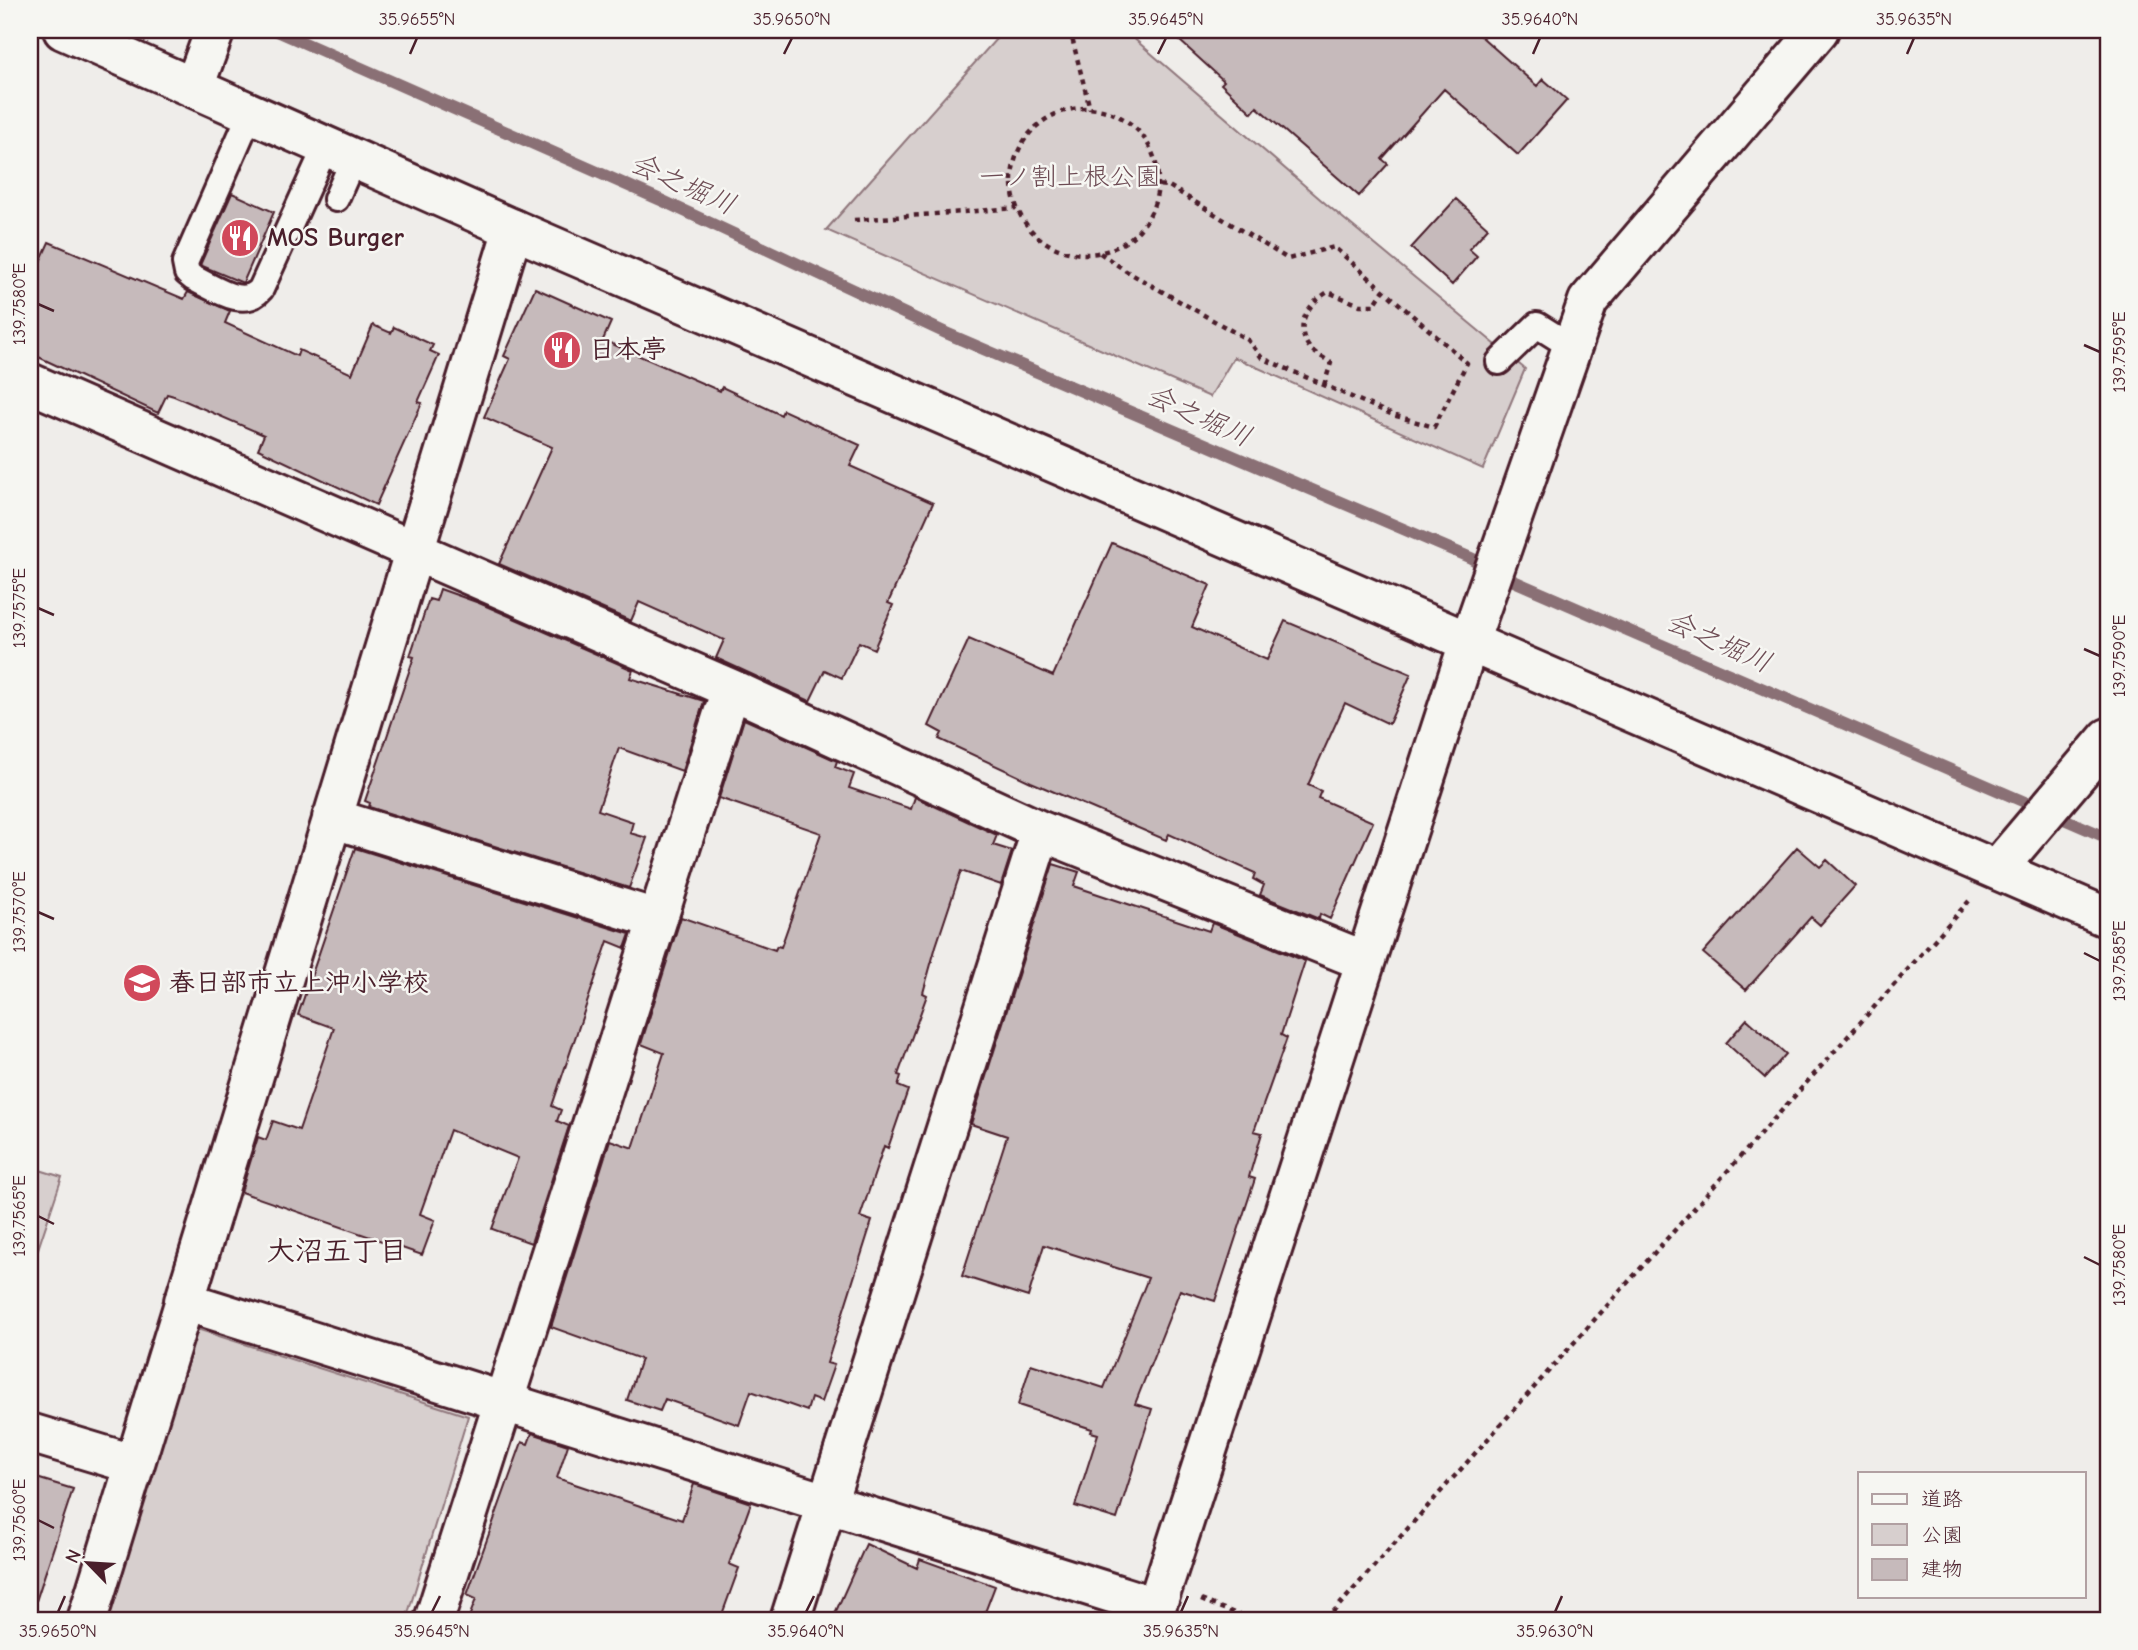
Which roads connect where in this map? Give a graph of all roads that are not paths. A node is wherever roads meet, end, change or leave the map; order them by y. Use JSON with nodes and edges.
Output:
{"nodes":[{"id":1,"x":63,"y":30,"type":"edge"},
{"id":2,"x":1819,"y":30,"type":"edge"},
{"id":3,"x":212,"y":37,"type":"edge"},
{"id":4,"x":194,"y":86,"type":"junction"},
{"id":5,"x":251,"y":112,"type":"junction"},
{"id":6,"x":340,"y":153,"type":"junction"},
{"id":7,"x":336,"y":199,"type":"dead end"},
{"id":8,"x":513,"y":229,"type":"junction"},
{"id":9,"x":1572,"y":347,"type":"junction"},
{"id":10,"x":1499,"y":362,"type":"dead end"},
{"id":11,"x":30,"y":383,"type":"edge"},
{"id":12,"x":415,"y":551,"type":"junction"},
{"id":13,"x":1469,"y":642,"type":"junction"},
{"id":14,"x":731,"y":689,"type":"junction"},
{"id":15,"x":2108,"y":738,"type":"edge"},
{"id":16,"x":2094,"y":775,"type":"edge"},
{"id":17,"x":332,"y":818,"type":"junction"},
{"id":18,"x":1041,"y":831,"type":"junction"},
{"id":19,"x":1997,"y":869,"type":"junction"},
{"id":20,"x":2108,"y":918,"type":"edge"},
{"id":21,"x":656,"y":919,"type":"junction"},
{"id":22,"x":1366,"y":961,"type":"junction"},
{"id":23,"x":184,"y":1301,"type":"junction"},
{"id":24,"x":503,"y":1401,"type":"junction"},
{"id":25,"x":30,"y":1433,"type":"edge"},
{"id":26,"x":133,"y":1464,"type":"junction"},
{"id":27,"x":830,"y":1502,"type":"junction"},
{"id":28,"x":1157,"y":1605,"type":"edge"},
{"id":29,"x":87,"y":1620,"type":"edge"},
{"id":30,"x":434,"y":1620,"type":"edge"},
{"id":31,"x":790,"y":1620,"type":"edge"}],
"edges":[{"from":1,"to":4,"type":"street"},
{"from":2,"to":9,"type":"street"},
{"from":3,"to":4,"type":"street"},
{"from":4,"to":5,"type":"street"},
{"from":5,"to":6,"type":"street"},
{"from":5,"to":6,"type":"lane"},
{"from":6,"to":7,"type":"lane"},
{"from":6,"to":8,"type":"street"},
{"from":8,"to":12,"type":"street"},
{"from":8,"to":13,"type":"street"},
{"from":9,"to":10,"type":"lane"},
{"from":9,"to":13,"type":"street"},
{"from":11,"to":12,"type":"street"},
{"from":12,"to":14,"type":"street"},
{"from":12,"to":17,"type":"street"},
{"from":13,"to":19,"type":"street"},
{"from":13,"to":22,"type":"street"},
{"from":14,"to":18,"type":"street"},
{"from":14,"to":21,"type":"street"},
{"from":15,"to":16,"type":"street"},
{"from":16,"to":19,"type":"street"},
{"from":17,"to":21,"type":"street"},
{"from":17,"to":23,"type":"street"},
{"from":18,"to":22,"type":"street"},
{"from":18,"to":27,"type":"street"},
{"from":19,"to":20,"type":"street"},
{"from":21,"to":24,"type":"street"},
{"from":22,"to":28,"type":"street"},
{"from":23,"to":24,"type":"street"},
{"from":23,"to":26,"type":"street"},
{"from":24,"to":27,"type":"street"},
{"from":24,"to":30,"type":"street"},
{"from":25,"to":26,"type":"street"},
{"from":26,"to":29,"type":"street"},
{"from":27,"to":28,"type":"street"},
{"from":27,"to":31,"type":"street"}]}
